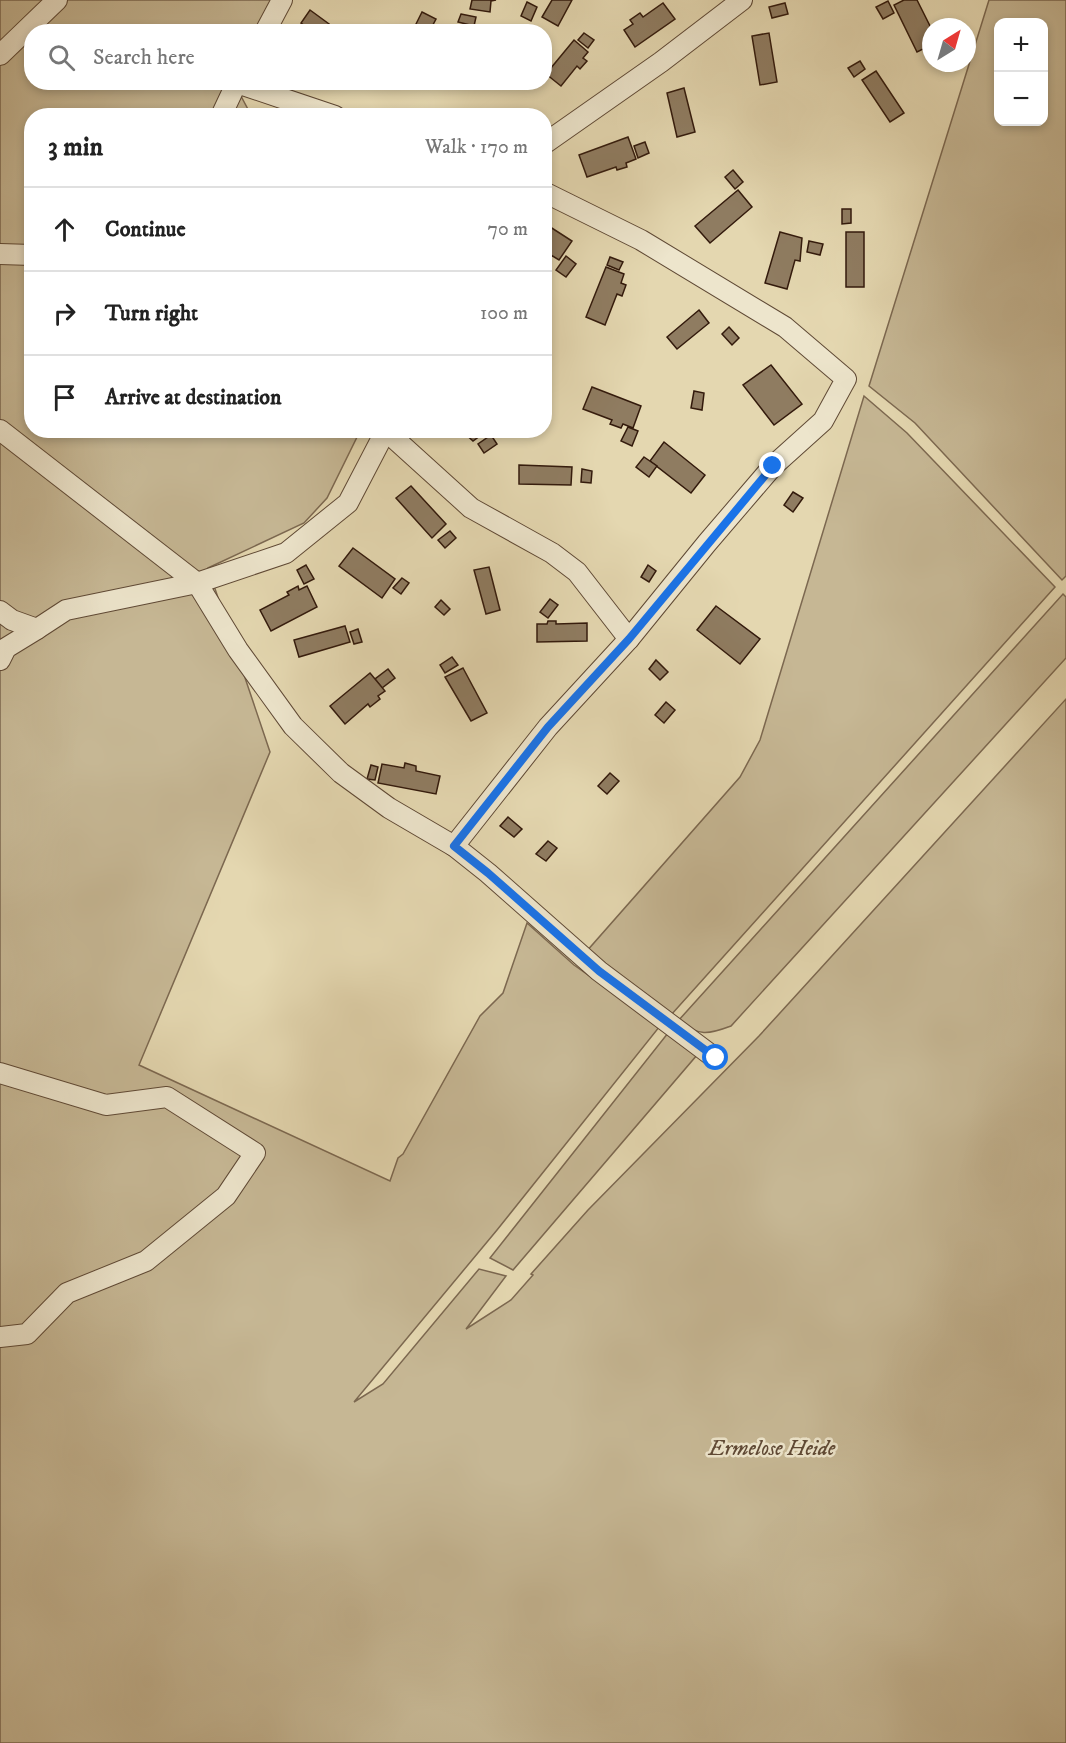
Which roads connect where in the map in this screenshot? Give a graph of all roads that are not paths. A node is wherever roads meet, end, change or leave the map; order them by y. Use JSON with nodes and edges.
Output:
{"nodes":[{"id":1,"x":57,"y":0,"type":"edge"},
{"id":2,"x":282,"y":0,"type":"edge"},
{"id":3,"x":742,"y":0,"type":"edge"},
{"id":4,"x":32,"y":24,"type":"edge"},
{"id":5,"x":269,"y":24,"type":"edge"},
{"id":6,"x":24,"y":32,"type":"edge"},
{"id":7,"x":0,"y":55,"type":"edge"},
{"id":8,"x":234,"y":90,"type":"edge"},
{"id":9,"x":258,"y":90,"type":"edge"},
{"id":10,"x":225,"y":108,"type":"edge"},
{"id":11,"x":311,"y":108,"type":"edge"},
{"id":12,"x":552,"y":138,"type":"edge"},
{"id":13,"x":552,"y":196,"type":"edge"},
{"id":14,"x":0,"y":254,"type":"edge"},
{"id":15,"x":24,"y":255,"type":"edge"},
{"id":16,"x":0,"y":430,"type":"edge"},
{"id":17,"x":382,"y":438,"type":"edge"},
{"id":18,"x":394,"y":438,"type":"edge"},
{"id":19,"x":197,"y":583,"type":"junction"},
{"id":20,"x":0,"y":611,"type":"edge"},
{"id":21,"x":37,"y":629,"type":"junction"},
{"id":22,"x":629,"y":639,"type":"junction"},
{"id":23,"x":0,"y":660,"type":"edge"},
{"id":24,"x":454,"y":846,"type":"junction"},
{"id":25,"x":716,"y":1058,"type":"dead end"},
{"id":26,"x":0,"y":1073,"type":"edge"},
{"id":27,"x":0,"y":1337,"type":"edge"}],
"edges":[{"from":1,"to":4,"type":"lane"},
{"from":2,"to":5,"type":"lane"},
{"from":3,"to":12,"type":"lane"},
{"from":6,"to":7,"type":"lane"},
{"from":8,"to":10,"type":"lane"},
{"from":9,"to":11,"type":"lane"},
{"from":13,"to":22,"type":"lane"},
{"from":14,"to":15,"type":"lane"},
{"from":16,"to":19,"type":"lane"},
{"from":17,"to":19,"type":"lane"},
{"from":18,"to":22,"type":"lane"},
{"from":19,"to":21,"type":"lane"},
{"from":19,"to":24,"type":"lane"},
{"from":20,"to":21,"type":"lane"},
{"from":21,"to":23,"type":"lane"},
{"from":22,"to":24,"type":"lane"},
{"from":24,"to":25,"type":"lane"},
{"from":26,"to":27,"type":"lane"}]}
